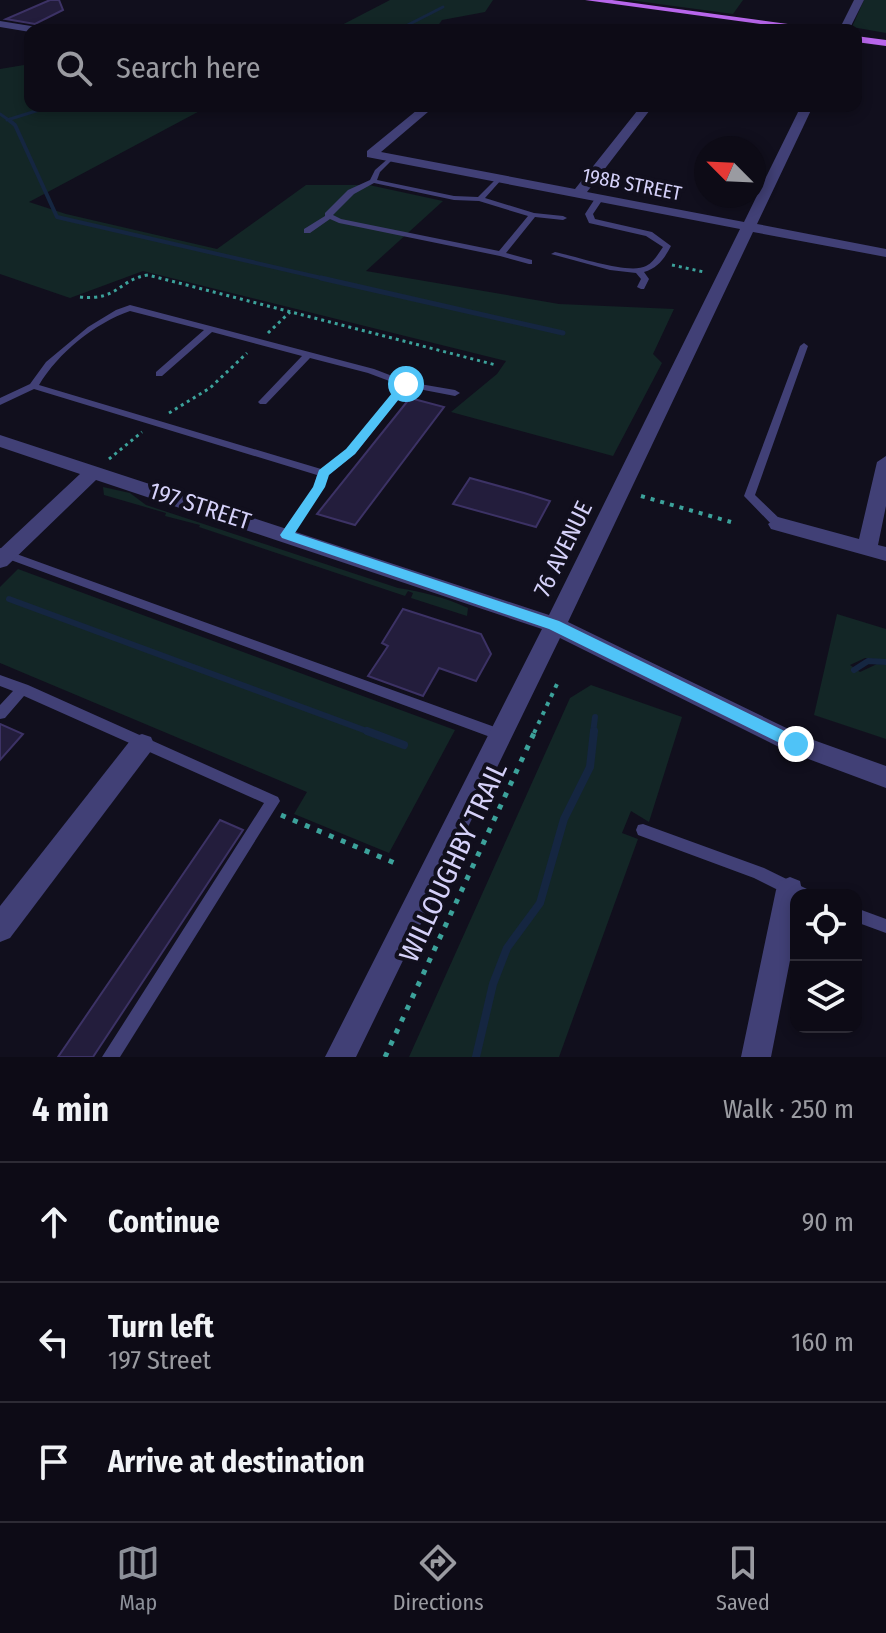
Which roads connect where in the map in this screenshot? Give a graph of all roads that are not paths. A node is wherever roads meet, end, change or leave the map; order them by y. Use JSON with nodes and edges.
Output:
{"nodes":[{"id":1,"x":590,"y":0,"type":"edge"},
{"id":2,"x":859,"y":0,"type":"edge"},
{"id":3,"x":691,"y":14,"type":"junction"},
{"id":4,"x":0,"y":24,"type":"edge"},
{"id":5,"x":750,"y":24,"type":"edge"},
{"id":6,"x":776,"y":24,"type":"edge"},
{"id":7,"x":847,"y":24,"type":"edge"},
{"id":8,"x":24,"y":28,"type":"edge"},
{"id":9,"x":862,"y":37,"type":"edge"},
{"id":10,"x":886,"y":41,"type":"edge"},
{"id":11,"x":422,"y":112,"type":"edge"},
{"id":12,"x":642,"y":112,"type":"edge"},
{"id":13,"x":804,"y":112,"type":"edge"},
{"id":14,"x":391,"y":158,"type":"junction"},
{"id":15,"x":498,"y":179,"type":"junction"},
{"id":16,"x":373,"y":181,"type":"junction"},
{"id":17,"x":578,"y":194,"type":"junction"},
{"id":18,"x":480,"y":199,"type":"junction"},
{"id":19,"x":599,"y":199,"type":"junction"},
{"id":20,"x":533,"y":215,"type":"junction"},
{"id":21,"x":329,"y":217,"type":"junction"},
{"id":22,"x":563,"y":218,"type":"dead end"},
{"id":23,"x":749,"y":226,"type":"junction"},
{"id":24,"x":307,"y":231,"type":"dead end"},
{"id":25,"x":886,"y":253,"type":"edge"},
{"id":26,"x":501,"y":254,"type":"junction"},
{"id":27,"x":555,"y":254,"type":"dead end"},
{"id":28,"x":529,"y":262,"type":"dead end"},
{"id":29,"x":638,"y":271,"type":"junction"},
{"id":30,"x":641,"y":287,"type":"dead end"},
{"id":31,"x":211,"y":328,"type":"junction"},
{"id":32,"x":804,"y":346,"type":"dead end"},
{"id":33,"x":308,"y":355,"type":"junction"},
{"id":34,"x":159,"y":374,"type":"dead end"},
{"id":35,"x":406,"y":384,"type":"junction"},
{"id":36,"x":33,"y":386,"type":"junction"},
{"id":37,"x":455,"y":393,"type":"dead end"},
{"id":38,"x":0,"y":402,"type":"edge"},
{"id":39,"x":263,"y":402,"type":"dead end"},
{"id":40,"x":0,"y":441,"type":"edge"},
{"id":41,"x":886,"y":462,"type":"edge"},
{"id":42,"x":94,"y":471,"type":"junction"},
{"id":43,"x":323,"y":473,"type":"junction"},
{"id":44,"x":778,"y":524,"type":"joint"},
{"id":45,"x":286,"y":535,"type":"junction"},
{"id":46,"x":877,"y":551,"type":"edge"},
{"id":47,"x":2,"y":556,"type":"edge"},
{"id":48,"x":554,"y":625,"type":"junction"},
{"id":49,"x":0,"y":680,"type":"edge"},
{"id":50,"x":23,"y":689,"type":"junction"},
{"id":51,"x":0,"y":714,"type":"edge"},
{"id":52,"x":498,"y":734,"type":"junction"},
{"id":53,"x":142,"y":744,"type":"junction"},
{"id":54,"x":886,"y":777,"type":"edge"},
{"id":55,"x":643,"y":830,"type":"dead end"},
{"id":56,"x":791,"y":889,"type":"edge"},
{"id":57,"x":862,"y":917,"type":"edge"},
{"id":58,"x":790,"y":920,"type":"edge"},
{"id":59,"x":886,"y":926,"type":"edge"},
{"id":60,"x":0,"y":928,"type":"edge"},
{"id":61,"x":110,"y":1057,"type":"edge"},
{"id":62,"x":340,"y":1057,"type":"edge"},
{"id":63,"x":756,"y":1057,"type":"edge"}],
"edges":[{"from":1,"to":3,"type":"main road"},
{"from":2,"to":7,"type":"street"},
{"from":3,"to":5,"type":"main road"},
{"from":3,"to":6,"type":"main road"},
{"from":4,"to":8,"type":"street"},
{"from":9,"to":10,"type":"main road"},
{"from":11,"to":14,"type":"street","name":"198B STREET"},
{"from":12,"to":17,"type":"street"},
{"from":13,"to":23,"type":"street","name":"76 AVENUE"},
{"from":14,"to":15,"type":"street","name":"198B STREET"},
{"from":14,"to":16,"type":"lane"},
{"from":15,"to":17,"type":"street","name":"198B STREET"},
{"from":15,"to":18,"type":"lane"},
{"from":16,"to":18,"type":"lane"},
{"from":16,"to":21,"type":"lane"},
{"from":17,"to":19,"type":"street","name":"198B STREET"},
{"from":18,"to":20,"type":"lane"},
{"from":19,"to":23,"type":"street","name":"198B STREET"},
{"from":19,"to":29,"type":"lane"},
{"from":20,"to":22,"type":"lane"},
{"from":20,"to":26,"type":"lane"},
{"from":21,"to":24,"type":"lane"},
{"from":21,"to":26,"type":"lane"},
{"from":23,"to":25,"type":"street","name":"198B STREET"},
{"from":23,"to":48,"type":"street","name":"76 AVENUE"},
{"from":26,"to":28,"type":"lane"},
{"from":27,"to":29,"type":"lane"},
{"from":29,"to":30,"type":"lane"},
{"from":31,"to":33,"type":"lane"},
{"from":31,"to":34,"type":"lane"},
{"from":31,"to":36,"type":"lane"},
{"from":32,"to":44,"type":"lane"},
{"from":33,"to":35,"type":"lane"},
{"from":33,"to":39,"type":"lane"},
{"from":35,"to":37,"type":"lane"},
{"from":35,"to":43,"type":"lane"},
{"from":36,"to":38,"type":"lane"},
{"from":36,"to":43,"type":"lane"},
{"from":40,"to":42,"type":"street","name":"197 STREET"},
{"from":41,"to":46,"type":"street"},
{"from":42,"to":45,"type":"street","name":"197 STREET"},
{"from":42,"to":47,"type":"street"},
{"from":43,"to":45,"type":"lane"},
{"from":44,"to":46,"type":"street"},
{"from":45,"to":48,"type":"street","name":"197 STREET"},
{"from":47,"to":52,"type":"lane"},
{"from":48,"to":52,"type":"street","name":"76 AVENUE"},
{"from":48,"to":54,"type":"street","name":"197 STREET"},
{"from":49,"to":50,"type":"lane"},
{"from":50,"to":51,"type":"lane"},
{"from":50,"to":53,"type":"lane"},
{"from":52,"to":62,"type":"street","name":"76 AVENUE"},
{"from":53,"to":60,"type":"street"},
{"from":53,"to":61,"type":"lane"},
{"from":55,"to":56,"type":"lane"},
{"from":57,"to":59,"type":"lane"},
{"from":58,"to":63,"type":"street"}]}
